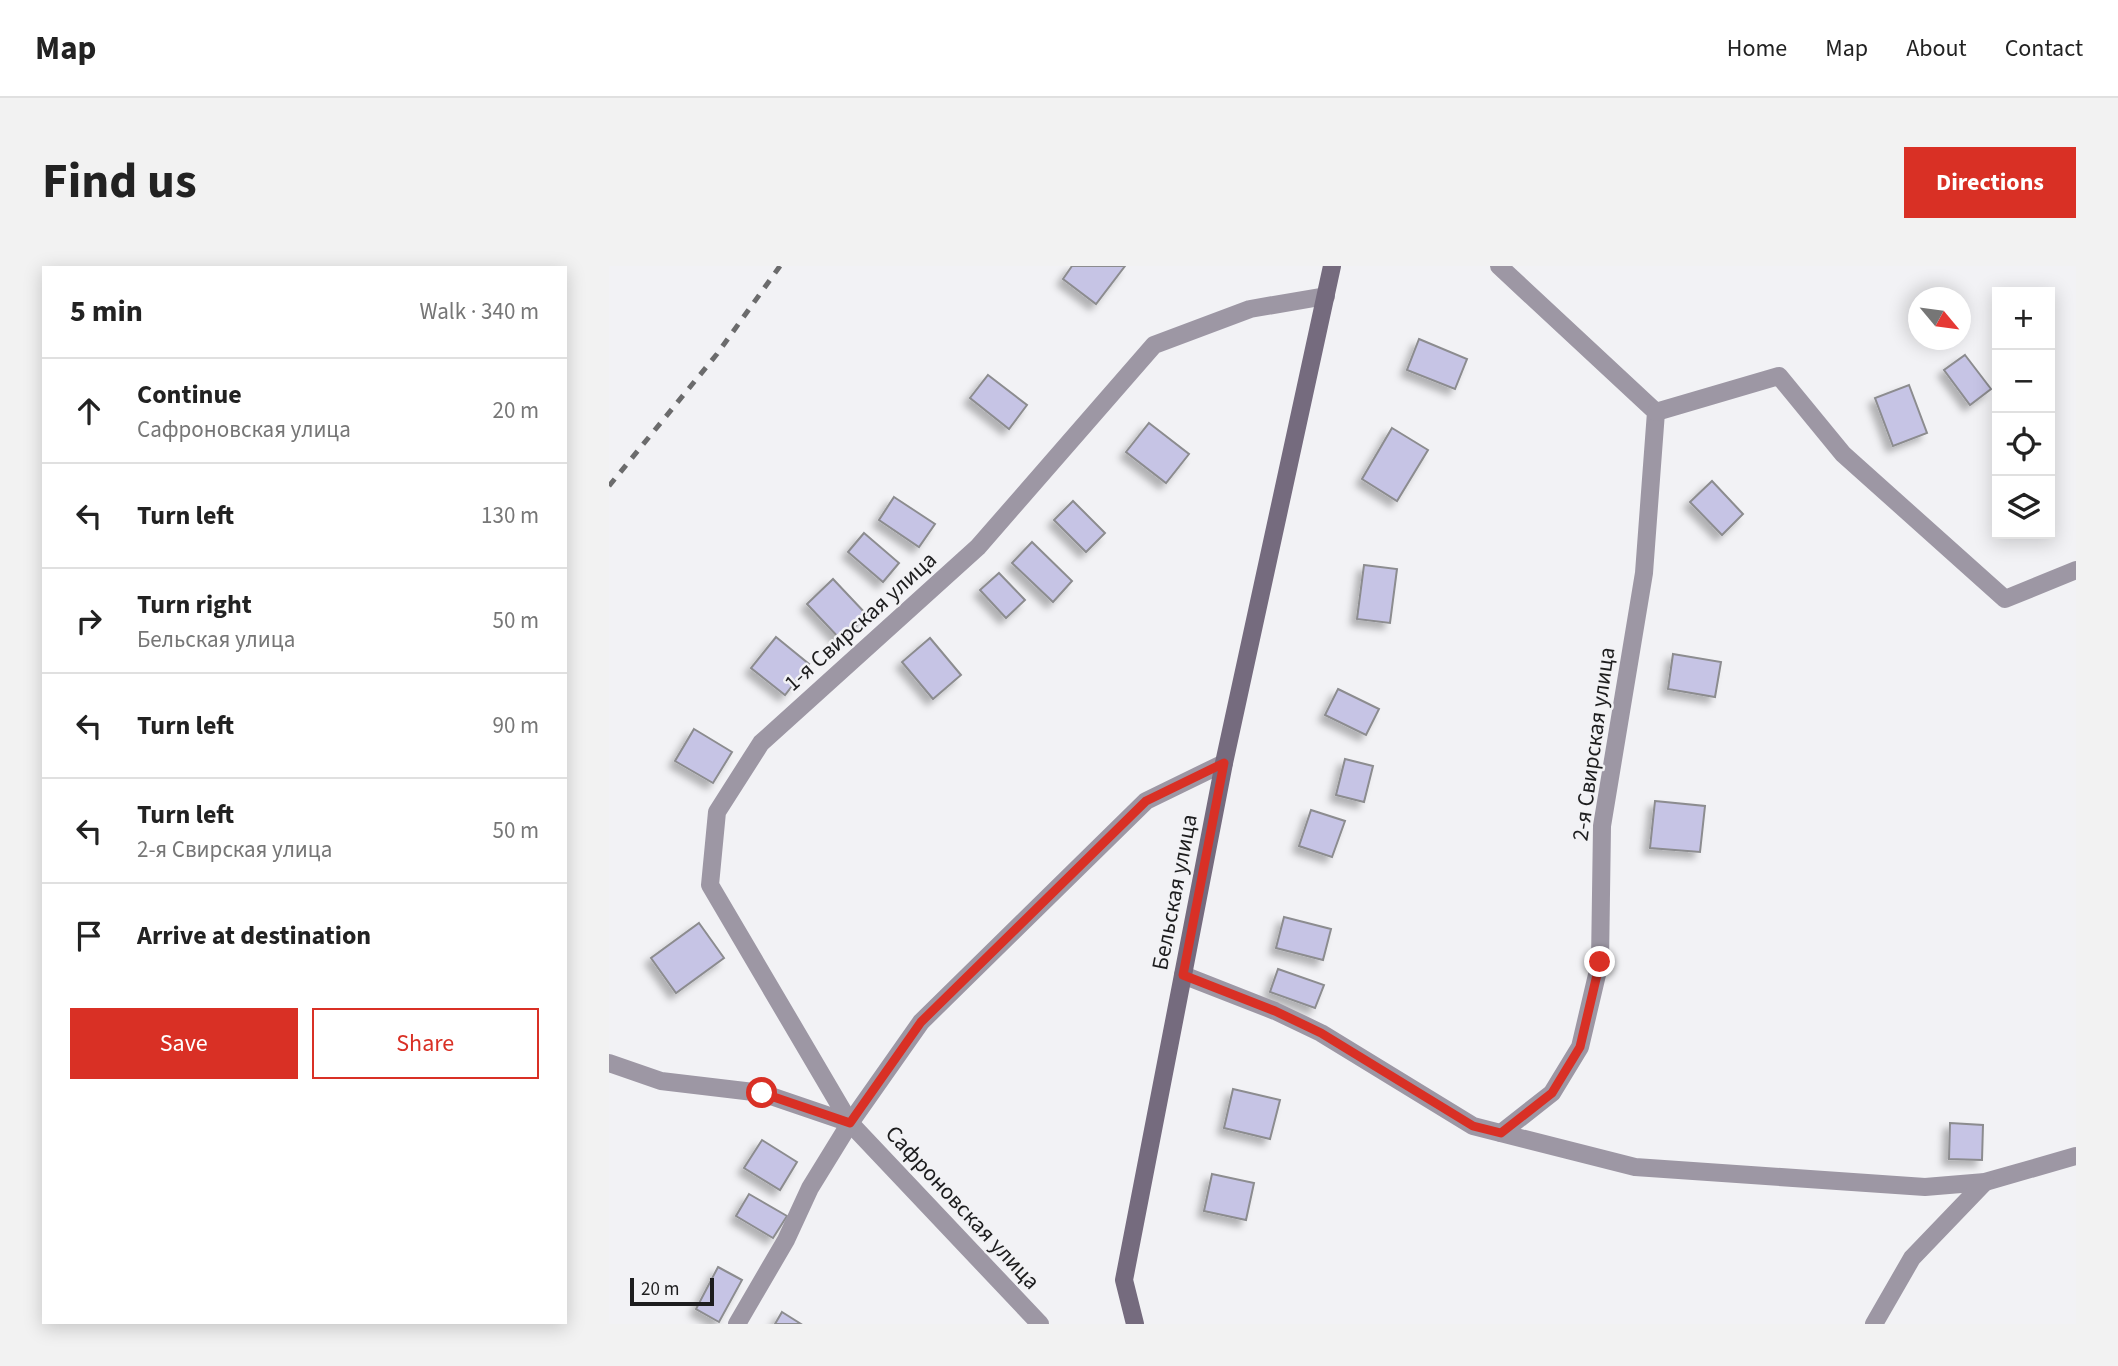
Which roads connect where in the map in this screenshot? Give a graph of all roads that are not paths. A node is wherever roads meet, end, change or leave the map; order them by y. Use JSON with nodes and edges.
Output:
{"nodes":[{"id":1,"x":1332,"y":266,"type":"edge"},
{"id":2,"x":1499,"y":266,"type":"edge"},
{"id":3,"x":1327,"y":296,"type":"junction"},
{"id":4,"x":1656,"y":412,"type":"junction"},
{"id":5,"x":2076,"y":570,"type":"edge"},
{"id":6,"x":1224,"y":763,"type":"junction"},
{"id":7,"x":1183,"y":975,"type":"junction"},
{"id":8,"x":609,"y":1063,"type":"edge"},
{"id":9,"x":850,"y":1123,"type":"junction"},
{"id":10,"x":1501,"y":1133,"type":"junction"},
{"id":11,"x":2076,"y":1156,"type":"edge"},
{"id":12,"x":1985,"y":1182,"type":"junction"},
{"id":13,"x":737,"y":1324,"type":"edge"},
{"id":14,"x":1040,"y":1324,"type":"edge"},
{"id":15,"x":1135,"y":1324,"type":"edge"},
{"id":16,"x":1874,"y":1324,"type":"edge"}],
"edges":[{"from":1,"to":3,"type":"street","name":"Бельская улица"},
{"from":2,"to":4,"type":"street"},
{"from":3,"to":6,"type":"street","name":"Бельская улица"},
{"from":3,"to":9,"type":"street","name":"1-я Свирская улица"},
{"from":4,"to":5,"type":"street"},
{"from":4,"to":10,"type":"street","name":"2-я Свирская улица"},
{"from":6,"to":7,"type":"street","name":"Бельская улица"},
{"from":6,"to":9,"type":"street"},
{"from":7,"to":10,"type":"street"},
{"from":7,"to":15,"type":"street","name":"Бельская улица"},
{"from":8,"to":9,"type":"street","name":"Сафроновская улица"},
{"from":9,"to":13,"type":"street","name":"Сафроновская улица"},
{"from":9,"to":14,"type":"street","name":"Сафроновская улица"},
{"from":10,"to":12,"type":"street"},
{"from":11,"to":12,"type":"street"},
{"from":12,"to":16,"type":"street"}]}
